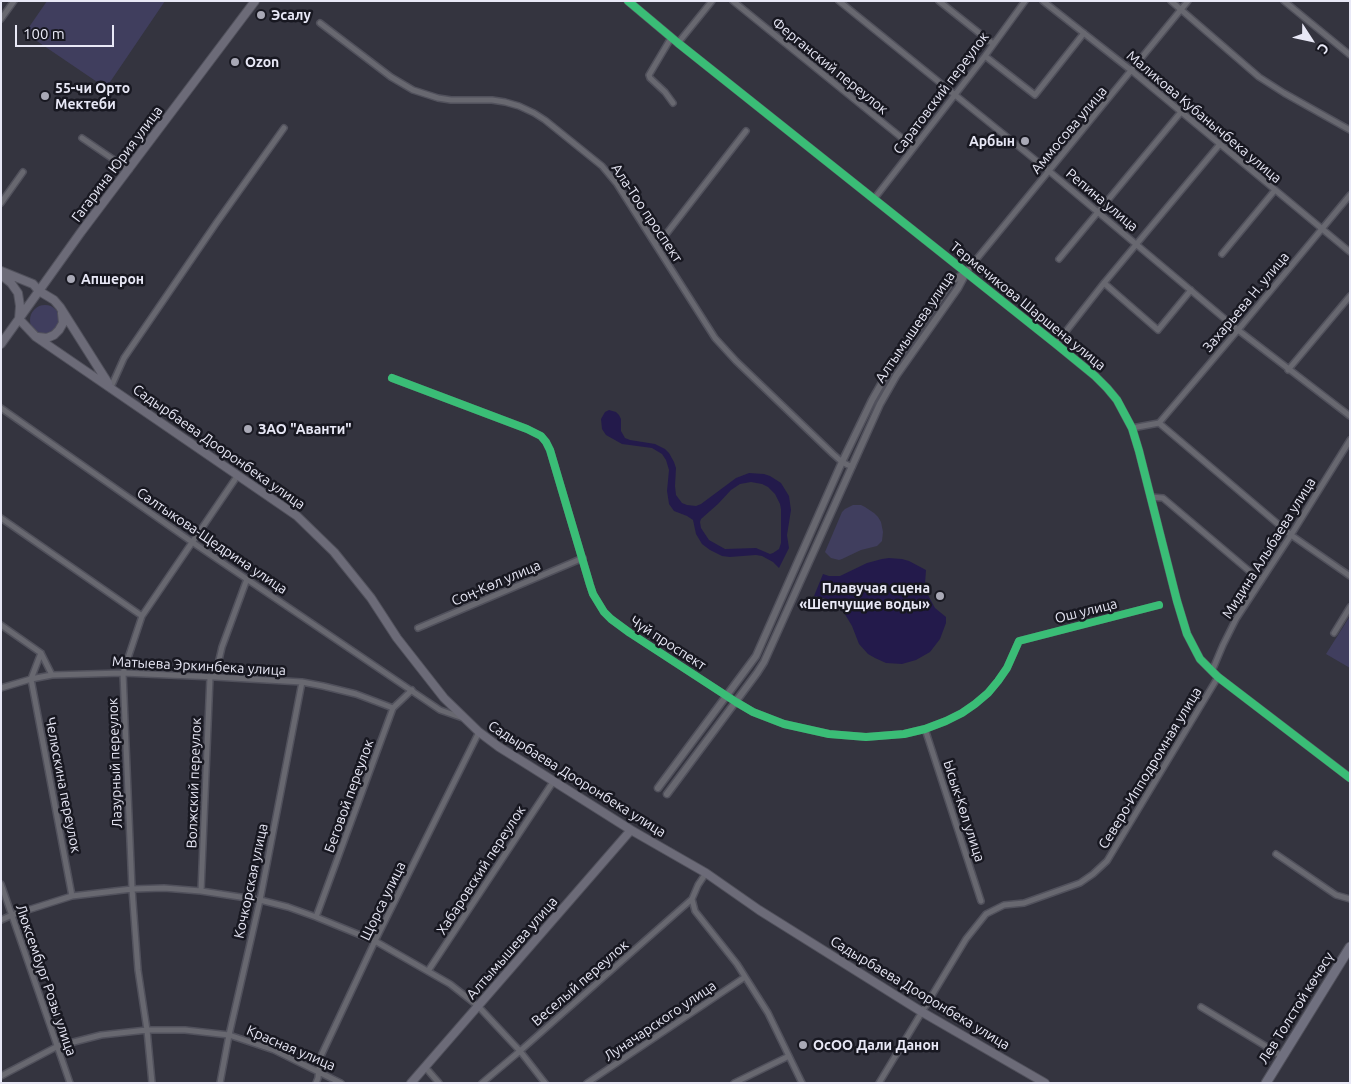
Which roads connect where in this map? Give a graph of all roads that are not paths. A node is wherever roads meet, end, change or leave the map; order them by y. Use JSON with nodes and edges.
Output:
{"nodes":[{"id":1,"x":14,"y":1,"type":"edge"},
{"id":2,"x":256,"y":1,"type":"edge"},
{"id":3,"x":628,"y":1,"type":"edge"},
{"id":4,"x":712,"y":1,"type":"edge"},
{"id":5,"x":733,"y":1,"type":"edge"},
{"id":6,"x":839,"y":1,"type":"edge"},
{"id":7,"x":939,"y":1,"type":"edge"},
{"id":8,"x":1025,"y":1,"type":"edge"},
{"id":9,"x":1043,"y":1,"type":"edge"},
{"id":10,"x":1171,"y":1,"type":"edge"},
{"id":11,"x":1188,"y":1,"type":"edge"},
{"id":12,"x":1284,"y":1,"type":"edge"},
{"id":13,"x":1181,"y":10,"type":"junction"},
{"id":14,"x":1,"y":19,"type":"edge"},
{"id":15,"x":320,"y":23,"type":"dead end"},
{"id":16,"x":1084,"y":33,"type":"junction"},
{"id":17,"x":671,"y":38,"type":"junction"},
{"id":18,"x":678,"y":43,"type":"junction"},
{"id":19,"x":993,"y":44,"type":"junction"},
{"id":20,"x":1350,"y":55,"type":"edge"},
{"id":21,"x":985,"y":56,"type":"junction"},
{"id":22,"x":1132,"y":70,"type":"junction"},
{"id":23,"x":954,"y":94,"type":"junction"},
{"id":24,"x":673,"y":103,"type":"dead end"},
{"id":25,"x":1181,"y":112,"type":"junction"},
{"id":26,"x":284,"y":128,"type":"dead end"},
{"id":27,"x":1350,"y":130,"type":"edge"},
{"id":28,"x":746,"y":131,"type":"dead end"},
{"id":29,"x":82,"y":138,"type":"dead end"},
{"id":30,"x":1220,"y":144,"type":"junction"},
{"id":31,"x":914,"y":147,"type":"junction"},
{"id":32,"x":129,"y":170,"type":"junction"},
{"id":33,"x":1050,"y":170,"type":"junction"},
{"id":34,"x":23,"y":172,"type":"dead end"},
{"id":35,"x":1275,"y":190,"type":"junction"},
{"id":36,"x":1350,"y":195,"type":"edge"},
{"id":37,"x":874,"y":199,"type":"junction"},
{"id":38,"x":1,"y":203,"type":"edge"},
{"id":39,"x":1098,"y":212,"type":"junction"},
{"id":40,"x":1322,"y":229,"type":"junction"},
{"id":41,"x":656,"y":243,"type":"junction"},
{"id":42,"x":1137,"y":244,"type":"junction"},
{"id":43,"x":1350,"y":252,"type":"edge"},
{"id":44,"x":1222,"y":254,"type":"dead end"},
{"id":45,"x":1059,"y":259,"type":"dead end"},
{"id":46,"x":1,"y":271,"type":"edge"},
{"id":47,"x":966,"y":272,"type":"junction"},
{"id":48,"x":1,"y":275,"type":"edge"},
{"id":49,"x":1104,"y":283,"type":"junction"},
{"id":50,"x":1191,"y":290,"type":"junction"},
{"id":51,"x":39,"y":291,"type":"junction"},
{"id":52,"x":1350,"y":296,"type":"edge"},
{"id":53,"x":60,"y":307,"type":"junction"},
{"id":54,"x":19,"y":320,"type":"junction"},
{"id":55,"x":1238,"y":330,"type":"junction"},
{"id":56,"x":36,"y":337,"type":"junction"},
{"id":57,"x":1,"y":344,"type":"edge"},
{"id":58,"x":1056,"y":344,"type":"junction"},
{"id":59,"x":1288,"y":370,"type":"junction"},
{"id":60,"x":392,"y":378,"type":"dead end"},
{"id":61,"x":111,"y":387,"type":"junction"},
{"id":62,"x":1,"y":408,"type":"edge"},
{"id":63,"x":1350,"y":416,"type":"edge"},
{"id":64,"x":1159,"y":423,"type":"junction"},
{"id":65,"x":1132,"y":428,"type":"junction"},
{"id":66,"x":1350,"y":440,"type":"edge"},
{"id":67,"x":842,"y":462,"type":"junction"},
{"id":68,"x":852,"y":467,"type":"junction"},
{"id":69,"x":238,"y":475,"type":"junction"},
{"id":70,"x":1151,"y":497,"type":"junction"},
{"id":71,"x":1,"y":518,"type":"edge"},
{"id":72,"x":1291,"y":535,"type":"junction"},
{"id":73,"x":192,"y":542,"type":"junction"},
{"id":74,"x":583,"y":558,"type":"junction"},
{"id":75,"x":1350,"y":576,"type":"edge"},
{"id":76,"x":247,"y":579,"type":"junction"},
{"id":77,"x":1261,"y":580,"type":"junction"},
{"id":78,"x":1159,"y":605,"type":"dead end"},
{"id":79,"x":1350,"y":607,"type":"edge"},
{"id":80,"x":142,"y":616,"type":"junction"},
{"id":81,"x":1,"y":625,"type":"edge"},
{"id":82,"x":418,"y":628,"type":"dead end"},
{"id":83,"x":1334,"y":633,"type":"dead end"},
{"id":84,"x":1019,"y":642,"type":"joint"},
{"id":85,"x":42,"y":653,"type":"junction"},
{"id":86,"x":1212,"y":671,"type":"junction"},
{"id":87,"x":123,"y":673,"type":"junction"},
{"id":88,"x":52,"y":675,"type":"junction"},
{"id":89,"x":213,"y":677,"type":"junction"},
{"id":90,"x":1218,"y":677,"type":"junction"},
{"id":91,"x":31,"y":679,"type":"junction"},
{"id":92,"x":302,"y":682,"type":"junction"},
{"id":93,"x":1,"y":688,"type":"edge"},
{"id":94,"x":412,"y":690,"type":"junction"},
{"id":95,"x":727,"y":696,"type":"junction"},
{"id":96,"x":736,"y":702,"type":"junction"},
{"id":97,"x":393,"y":708,"type":"junction"},
{"id":98,"x":464,"y":718,"type":"junction"},
{"id":99,"x":925,"y":729,"type":"junction"},
{"id":100,"x":479,"y":732,"type":"junction"},
{"id":101,"x":1350,"y":778,"type":"edge"},
{"id":102,"x":553,"y":782,"type":"junction"},
{"id":103,"x":658,"y":788,"type":"dead end"},
{"id":104,"x":667,"y":794,"type":"dead end"},
{"id":105,"x":631,"y":830,"type":"junction"},
{"id":106,"x":1276,"y":854,"type":"dead end"},
{"id":107,"x":706,"y":873,"type":"junction"},
{"id":108,"x":1,"y":884,"type":"edge"},
{"id":109,"x":132,"y":889,"type":"junction"},
{"id":110,"x":201,"y":891,"type":"junction"},
{"id":111,"x":72,"y":896,"type":"junction"},
{"id":112,"x":1350,"y":898,"type":"edge"},
{"id":113,"x":692,"y":899,"type":"junction"},
{"id":114,"x":260,"y":900,"type":"junction"},
{"id":115,"x":982,"y":901,"type":"dead end"},
{"id":116,"x":12,"y":915,"type":"junction"},
{"id":117,"x":316,"y":917,"type":"junction"},
{"id":118,"x":1,"y":920,"type":"edge"},
{"id":119,"x":375,"y":941,"type":"junction"},
{"id":120,"x":1350,"y":947,"type":"edge"},
{"id":121,"x":428,"y":971,"type":"junction"},
{"id":122,"x":745,"y":977,"type":"junction"},
{"id":123,"x":478,"y":1006,"type":"junction"},
{"id":124,"x":1201,"y":1007,"type":"dead end"},
{"id":125,"x":922,"y":1012,"type":"junction"},
{"id":126,"x":147,"y":1030,"type":"junction"},
{"id":127,"x":229,"y":1035,"type":"junction"},
{"id":128,"x":58,"y":1046,"type":"junction"},
{"id":129,"x":520,"y":1051,"type":"junction"},
{"id":130,"x":789,"y":1056,"type":"junction"},
{"id":131,"x":1282,"y":1056,"type":"junction"},
{"id":132,"x":425,"y":1067,"type":"junction"},
{"id":133,"x":319,"y":1071,"type":"junction"},
{"id":134,"x":1,"y":1076,"type":"edge"},
{"id":135,"x":70,"y":1083,"type":"edge"},
{"id":136,"x":152,"y":1083,"type":"edge"},
{"id":137,"x":220,"y":1083,"type":"edge"},
{"id":138,"x":316,"y":1083,"type":"edge"},
{"id":139,"x":341,"y":1083,"type":"edge"},
{"id":140,"x":411,"y":1083,"type":"edge"},
{"id":141,"x":439,"y":1083,"type":"edge"},
{"id":142,"x":482,"y":1083,"type":"edge"},
{"id":143,"x":545,"y":1083,"type":"edge"},
{"id":144,"x":587,"y":1083,"type":"edge"},
{"id":145,"x":734,"y":1083,"type":"edge"},
{"id":146,"x":802,"y":1083,"type":"edge"},
{"id":147,"x":879,"y":1083,"type":"edge"},
{"id":148,"x":1044,"y":1083,"type":"edge"},
{"id":149,"x":1266,"y":1083,"type":"edge"}],
"edges":[{"from":1,"to":14,"type":"street"},
{"from":2,"to":32,"type":"main road","name":"Гагарина Юрия улица"},
{"from":3,"to":17,"type":"street","name":"Термечикова Шаршена улица"},
{"from":4,"to":18,"type":"street"},
{"from":5,"to":31,"type":"street","name":"Ферганский переулок"},
{"from":6,"to":23,"type":"street","name":"Репина улица"},
{"from":7,"to":19,"type":"street"},
{"from":8,"to":19,"type":"street","name":"Саратовский переулок"},
{"from":9,"to":16,"type":"street","name":"Маликова Кубанычбека улица"},
{"from":10,"to":13,"type":"street"},
{"from":11,"to":13,"type":"street","name":"Аммосова улица"},
{"from":12,"to":20,"type":"street"},
{"from":13,"to":22,"type":"street","name":"Аммосова улица"},
{"from":13,"to":27,"type":"street"},
{"from":15,"to":41,"type":"street","name":"Ала-Тоо проспект"},
{"from":16,"to":21,"type":"street"},
{"from":16,"to":22,"type":"street","name":"Маликова Кубанычбека улица"},
{"from":17,"to":18,"type":"street","name":"Термечикова Шаршена улица"},
{"from":17,"to":24,"type":"street"},
{"from":18,"to":37,"type":"street","name":"Термечикова Шаршена улица"},
{"from":19,"to":21,"type":"street","name":"Саратовский переулок"},
{"from":21,"to":23,"type":"street","name":"Саратовский переулок"},
{"from":22,"to":25,"type":"street","name":"Маликова Кубанычбека улица"},
{"from":22,"to":33,"type":"street","name":"Аммосова улица"},
{"from":23,"to":31,"type":"street","name":"Саратовский переулок"},
{"from":23,"to":33,"type":"street","name":"Репина улица"},
{"from":25,"to":30,"type":"street","name":"Маликова Кубанычбека улица"},
{"from":25,"to":39,"type":"street"},
{"from":26,"to":61,"type":"street"},
{"from":28,"to":41,"type":"street"},
{"from":29,"to":32,"type":"street"},
{"from":30,"to":35,"type":"street","name":"Маликова Кубанычбека улица"},
{"from":30,"to":42,"type":"street"},
{"from":31,"to":37,"type":"street","name":"Саратовский переулок"},
{"from":32,"to":51,"type":"main road","name":"Гагарина Юрия улица"},
{"from":33,"to":39,"type":"street","name":"Репина улица"},
{"from":33,"to":47,"type":"street","name":"Аммосова улица"},
{"from":34,"to":38,"type":"street"},
{"from":35,"to":40,"type":"street","name":"Маликова Кубанычбека улица"},
{"from":35,"to":44,"type":"street"},
{"from":36,"to":40,"type":"street","name":"Захарьева Н. улица"},
{"from":37,"to":47,"type":"street","name":"Термечикова Шаршена улица"},
{"from":39,"to":42,"type":"street","name":"Репина улица"},
{"from":39,"to":45,"type":"street"},
{"from":40,"to":43,"type":"street","name":"Маликова Кубанычбека улица"},
{"from":40,"to":55,"type":"street","name":"Захарьева Н. улица"},
{"from":41,"to":67,"type":"street","name":"Ала-Тоо проспект"},
{"from":42,"to":49,"type":"street"},
{"from":42,"to":50,"type":"street","name":"Репина улица"},
{"from":46,"to":51,"type":"main road","name":"Садырбаева Дооронбека улица"},
{"from":47,"to":58,"type":"street","name":"Термечикова Шаршена улица"},
{"from":47,"to":67,"type":"street","name":"Алтымышева улица"},
{"from":47,"to":68,"type":"street","name":"Алтымышева улица"},
{"from":48,"to":54,"type":"main road"},
{"from":49,"to":50,"type":"street"},
{"from":49,"to":58,"type":"street"},
{"from":50,"to":55,"type":"street","name":"Репина улица"},
{"from":51,"to":53,"type":"main road","name":"Садырбаева Дооронбека улица"},
{"from":51,"to":54,"type":"main road","name":"Гагарина Юрия улица"},
{"from":52,"to":59,"type":"street"},
{"from":53,"to":56,"type":"main road"},
{"from":53,"to":61,"type":"main road","name":"Садырбаева Дооронбека улица"},
{"from":54,"to":56,"type":"main road","name":"Садырбаева Дооронбека улица"},
{"from":54,"to":57,"type":"main road","name":"Гагарина Юрия улица"},
{"from":55,"to":59,"type":"street","name":"Репина улица"},
{"from":55,"to":64,"type":"street","name":"Захарьева Н. улица"},
{"from":56,"to":61,"type":"main road","name":"Садырбаева Дооронбека улица"},
{"from":58,"to":65,"type":"street","name":"Термечикова Шаршена улица"},
{"from":59,"to":63,"type":"street","name":"Репина улица"},
{"from":60,"to":74,"type":"street","name":"Чүй проспект"},
{"from":61,"to":69,"type":"main road","name":"Садырбаева Дооронбека улица"},
{"from":62,"to":73,"type":"street","name":"Салтыкова-Щедрина улица"},
{"from":64,"to":65,"type":"street"},
{"from":64,"to":72,"type":"street"},
{"from":65,"to":70,"type":"street","name":"Термечикова Шаршена улица"},
{"from":66,"to":72,"type":"street","name":"Мидина Алыбаева улица"},
{"from":67,"to":68,"type":"street","name":"Ала-Тоо проспект"},
{"from":67,"to":95,"type":"street","name":"Алтымышева улица"},
{"from":68,"to":96,"type":"street","name":"Алтымышева улица"},
{"from":69,"to":73,"type":"street","name":"Лазурный переулок"},
{"from":69,"to":98,"type":"main road","name":"Садырбаева Дооронбека улица"},
{"from":70,"to":77,"type":"street"},
{"from":70,"to":86,"type":"street","name":"Термечикова Шаршена улица"},
{"from":71,"to":80,"type":"street"},
{"from":72,"to":75,"type":"street"},
{"from":72,"to":77,"type":"street","name":"Мидина Алыбаева улица"},
{"from":73,"to":76,"type":"street","name":"Салтыкова-Щедрина улица"},
{"from":73,"to":80,"type":"street","name":"Лазурный переулок"},
{"from":74,"to":82,"type":"street","name":"Соң-Көл улица"},
{"from":74,"to":95,"type":"street","name":"Чүй проспект"},
{"from":76,"to":89,"type":"street","name":"Волжский переулок"},
{"from":76,"to":94,"type":"street","name":"Салтыкова-Щедрина улица"},
{"from":77,"to":86,"type":"street","name":"Мидина Алыбаева улица"},
{"from":78,"to":84,"type":"street","name":"Ош улица"},
{"from":79,"to":83,"type":"street"},
{"from":80,"to":87,"type":"street","name":"Лазурный переулок"},
{"from":81,"to":85,"type":"street"},
{"from":84,"to":99,"type":"street","name":"Чүй проспект"},
{"from":85,"to":88,"type":"street"},
{"from":85,"to":91,"type":"street"},
{"from":86,"to":90,"type":"street","name":"Термечикова Шаршена улица"},
{"from":87,"to":88,"type":"street","name":"Матыева Эркинбека улица"},
{"from":87,"to":89,"type":"street","name":"Матыева Эркинбека улица"},
{"from":87,"to":109,"type":"street","name":"Лазурный переулок"},
{"from":88,"to":91,"type":"street","name":"Матыева Эркинбека улица"},
{"from":89,"to":92,"type":"street","name":"Матыева Эркинбека улица"},
{"from":89,"to":110,"type":"street","name":"Волжский переулок"},
{"from":90,"to":101,"type":"street","name":"Термечикова Шаршена улица"},
{"from":90,"to":125,"type":"street","name":"Северо-Ипподромная улица"},
{"from":91,"to":93,"type":"street","name":"Матыева Эркинбека улица"},
{"from":91,"to":111,"type":"street","name":"Челюскина переулок"},
{"from":92,"to":97,"type":"street","name":"Матыева Эркинбека улица"},
{"from":92,"to":114,"type":"street","name":"Кочкорская улица"},
{"from":94,"to":97,"type":"street","name":"Беговой переулок"},
{"from":94,"to":98,"type":"street","name":"Салтыкова-Щедрина улица"},
{"from":95,"to":96,"type":"street","name":"Чүй проспект"},
{"from":95,"to":103,"type":"street","name":"Алтымышева улица"},
{"from":96,"to":99,"type":"street","name":"Чүй проспект"},
{"from":96,"to":104,"type":"street","name":"Алтымышева улица"},
{"from":97,"to":117,"type":"street","name":"Беговой переулок"},
{"from":98,"to":100,"type":"main road","name":"Садырбаева Дооронбека улица"},
{"from":99,"to":115,"type":"street","name":"Ысык-Көл улица"},
{"from":100,"to":102,"type":"main road","name":"Садырбаева Дооронбека улица"},
{"from":100,"to":119,"type":"street","name":"Щорса улица"},
{"from":102,"to":105,"type":"main road","name":"Садырбаева Дооронбека улица"},
{"from":102,"to":121,"type":"street","name":"Хабаровский переулок"},
{"from":105,"to":107,"type":"main road","name":"Садырбаева Дооронбека улица"},
{"from":105,"to":123,"type":"main road","name":"Алтымышева улица"},
{"from":106,"to":112,"type":"street"},
{"from":107,"to":113,"type":"street"},
{"from":107,"to":125,"type":"main road","name":"Садырбаева Дооронбека улица"},
{"from":108,"to":116,"type":"street","name":"Люксембург Розы улица"},
{"from":109,"to":110,"type":"street"},
{"from":109,"to":111,"type":"street"},
{"from":109,"to":126,"type":"street","name":"Лазурный переулок"},
{"from":110,"to":114,"type":"street"},
{"from":111,"to":116,"type":"street"},
{"from":113,"to":122,"type":"street"},
{"from":113,"to":129,"type":"street","name":"Веселый переулок"},
{"from":114,"to":117,"type":"street"},
{"from":114,"to":127,"type":"street","name":"Кочкорская улица"},
{"from":116,"to":118,"type":"street"},
{"from":116,"to":128,"type":"street","name":"Люксембург Розы улица"},
{"from":117,"to":119,"type":"street"},
{"from":119,"to":121,"type":"street"},
{"from":119,"to":133,"type":"street","name":"Щорса улица"},
{"from":120,"to":131,"type":"main road","name":"Лев Толстой көчөсү"},
{"from":121,"to":123,"type":"street"},
{"from":122,"to":130,"type":"street"},
{"from":122,"to":144,"type":"street","name":"Луначарского улица"},
{"from":123,"to":129,"type":"street"},
{"from":123,"to":132,"type":"main road","name":"Алтымышева улица"},
{"from":124,"to":131,"type":"street"},
{"from":125,"to":147,"type":"street","name":"Северо-Ипподромная улица"},
{"from":125,"to":148,"type":"main road","name":"Садырбаева Дооронбека улица"},
{"from":126,"to":127,"type":"street","name":"Красная улица"},
{"from":126,"to":128,"type":"street","name":"Красная улица"},
{"from":126,"to":136,"type":"street","name":"Лазурный переулок"},
{"from":127,"to":133,"type":"street","name":"Красная улица"},
{"from":127,"to":137,"type":"street","name":"Кочкорская улица"},
{"from":128,"to":134,"type":"street","name":"Красная улица"},
{"from":128,"to":135,"type":"street","name":"Люксембург Розы улица"},
{"from":129,"to":142,"type":"street","name":"Веселый переулок"},
{"from":129,"to":143,"type":"street"},
{"from":130,"to":145,"type":"street"},
{"from":130,"to":146,"type":"street"},
{"from":131,"to":149,"type":"main road","name":"Лев Толстой көчөсү"},
{"from":132,"to":140,"type":"main road","name":"Алтымышева улица"},
{"from":132,"to":141,"type":"street"},
{"from":133,"to":138,"type":"street","name":"Щорса улица"},
{"from":133,"to":139,"type":"street","name":"Красная улица"}]}
